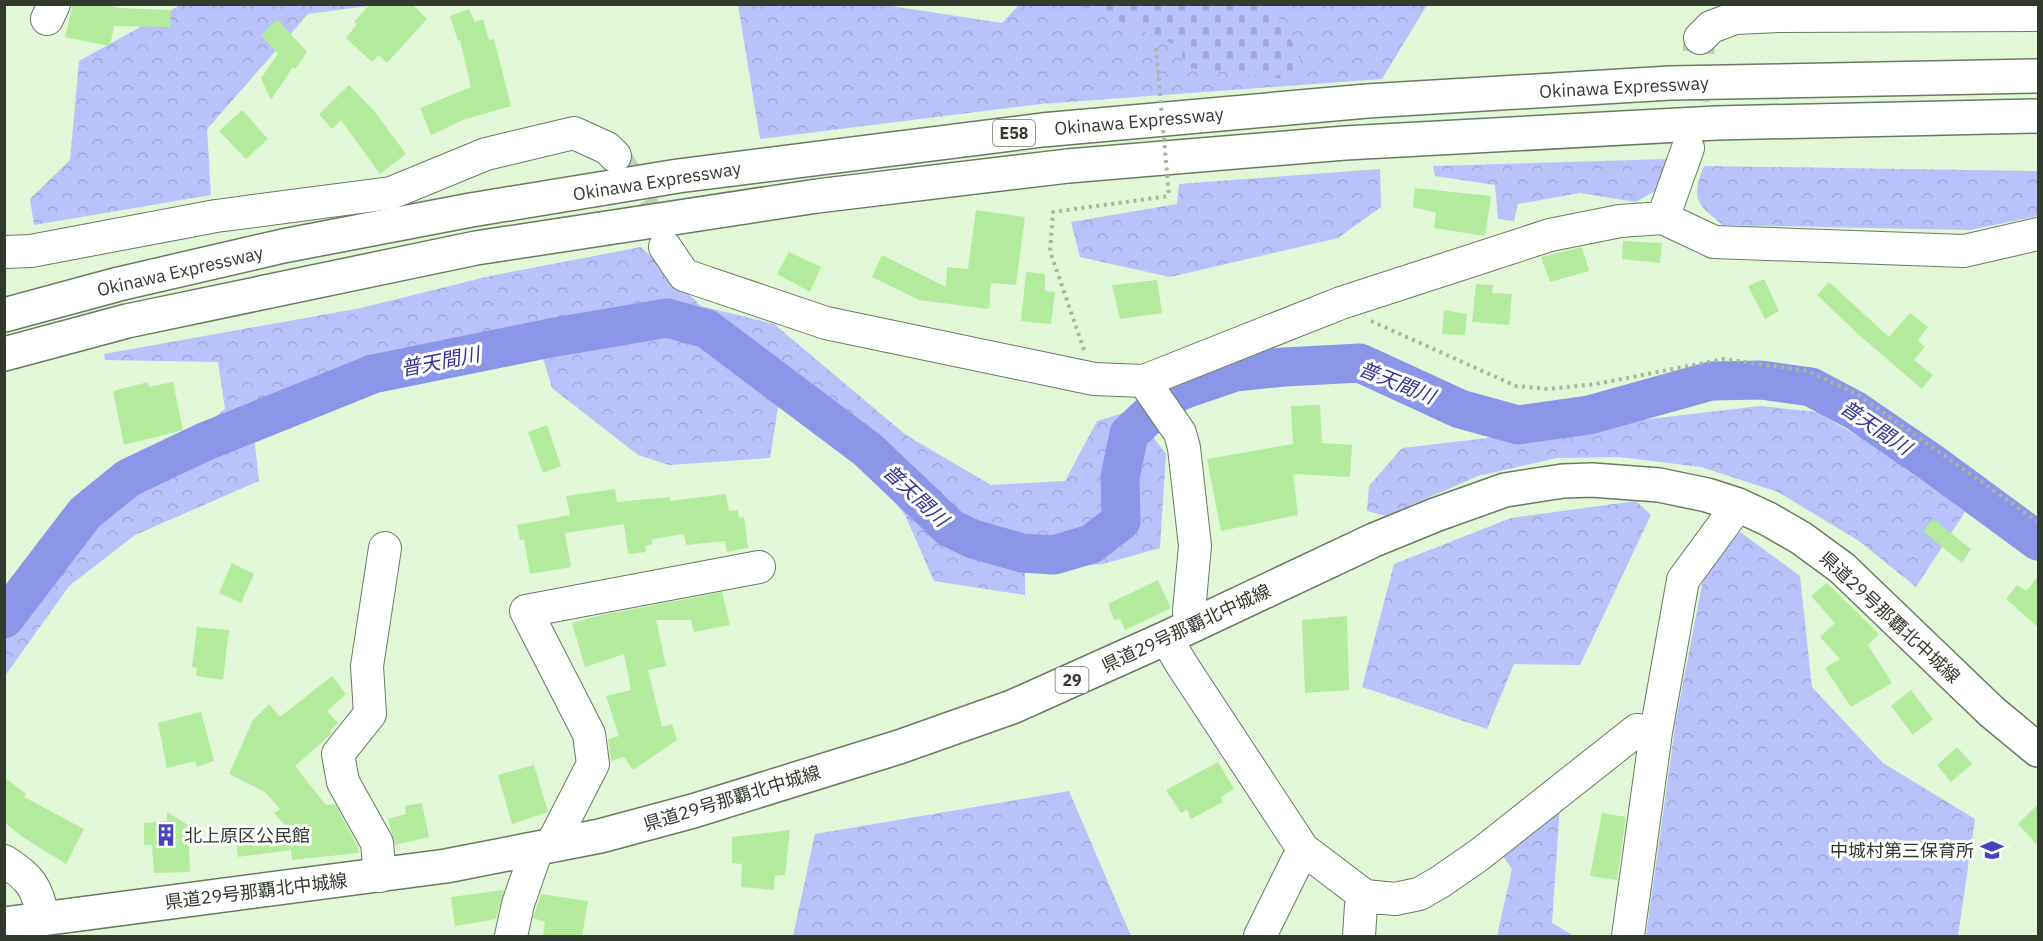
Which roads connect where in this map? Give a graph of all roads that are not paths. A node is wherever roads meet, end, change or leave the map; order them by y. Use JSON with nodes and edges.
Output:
{"nodes":[{"id":1,"x":2038,"y":15,"type":"edge"},
{"id":2,"x":1700,"y":38,"type":"dead end"},
{"id":3,"x":2038,"y":76,"type":"edge"},
{"id":4,"x":2038,"y":116,"type":"edge"},
{"id":5,"x":1688,"y":147,"type":"tunnel mouth"},
{"id":6,"x":615,"y":156,"type":"tunnel mouth"},
{"id":7,"x":1663,"y":218,"type":"junction"},
{"id":8,"x":2038,"y":234,"type":"edge"},
{"id":9,"x":665,"y":247,"type":"tunnel mouth"},
{"id":10,"x":4,"y":252,"type":"edge"},
{"id":11,"x":4,"y":315,"type":"edge"},
{"id":12,"x":4,"y":354,"type":"edge"},
{"id":13,"x":1144,"y":382,"type":"junction"},
{"id":14,"x":1738,"y":505,"type":"junction"},
{"id":15,"x":385,"y":548,"type":"dead end"},
{"id":16,"x":759,"y":567,"type":"dead end"},
{"id":17,"x":1178,"y":632,"type":"junction"},
{"id":18,"x":1656,"y":732,"type":"junction"},
{"id":19,"x":2038,"y":750,"type":"edge"},
{"id":20,"x":544,"y":848,"type":"junction"},
{"id":21,"x":1303,"y":849,"type":"junction"},
{"id":22,"x":4,"y":861,"type":"edge"},
{"id":23,"x":380,"y":876,"type":"junction"},
{"id":24,"x":1365,"y":896,"type":"junction"},
{"id":25,"x":43,"y":918,"type":"junction"},
{"id":26,"x":4,"y":924,"type":"edge"},
{"id":27,"x":511,"y":936,"type":"edge"},
{"id":28,"x":1260,"y":936,"type":"edge"},
{"id":29,"x":1359,"y":936,"type":"edge"},
{"id":30,"x":1628,"y":936,"type":"edge"}],
"edges":[{"from":1,"to":2,"type":"street"},
{"from":3,"to":11,"type":"main road","name":"Okinawa Expressway","number":"E58"},
{"from":4,"to":12,"type":"main road","name":"Okinawa Expressway","number":"E58"},
{"from":5,"to":7,"type":"street"},
{"from":6,"to":10,"type":"street"},
{"from":7,"to":8,"type":"street"},
{"from":7,"to":13,"type":"street"},
{"from":9,"to":13,"type":"street"},
{"from":13,"to":17,"type":"street"},
{"from":14,"to":17,"type":"main road","name":"県道29号那覇北中城線","number":"29"},
{"from":14,"to":18,"type":"street"},
{"from":14,"to":19,"type":"main road","name":"県道29号那覇北中城線","number":"29"},
{"from":15,"to":23,"type":"street"},
{"from":16,"to":20,"type":"street"},
{"from":17,"to":20,"type":"main road","name":"県道29号那覇北中城線","number":"29"},
{"from":17,"to":21,"type":"street"},
{"from":18,"to":24,"type":"street"},
{"from":18,"to":30,"type":"street"},
{"from":20,"to":23,"type":"main road","name":"県道29号那覇北中城線","number":"29"},
{"from":20,"to":27,"type":"street"},
{"from":21,"to":24,"type":"street"},
{"from":21,"to":28,"type":"street"},
{"from":22,"to":25,"type":"street"},
{"from":23,"to":25,"type":"main road","name":"県道29号那覇北中城線","number":"29"},
{"from":24,"to":29,"type":"street"},
{"from":25,"to":26,"type":"main road","name":"県道29号那覇北中城線","number":"29"}]}
